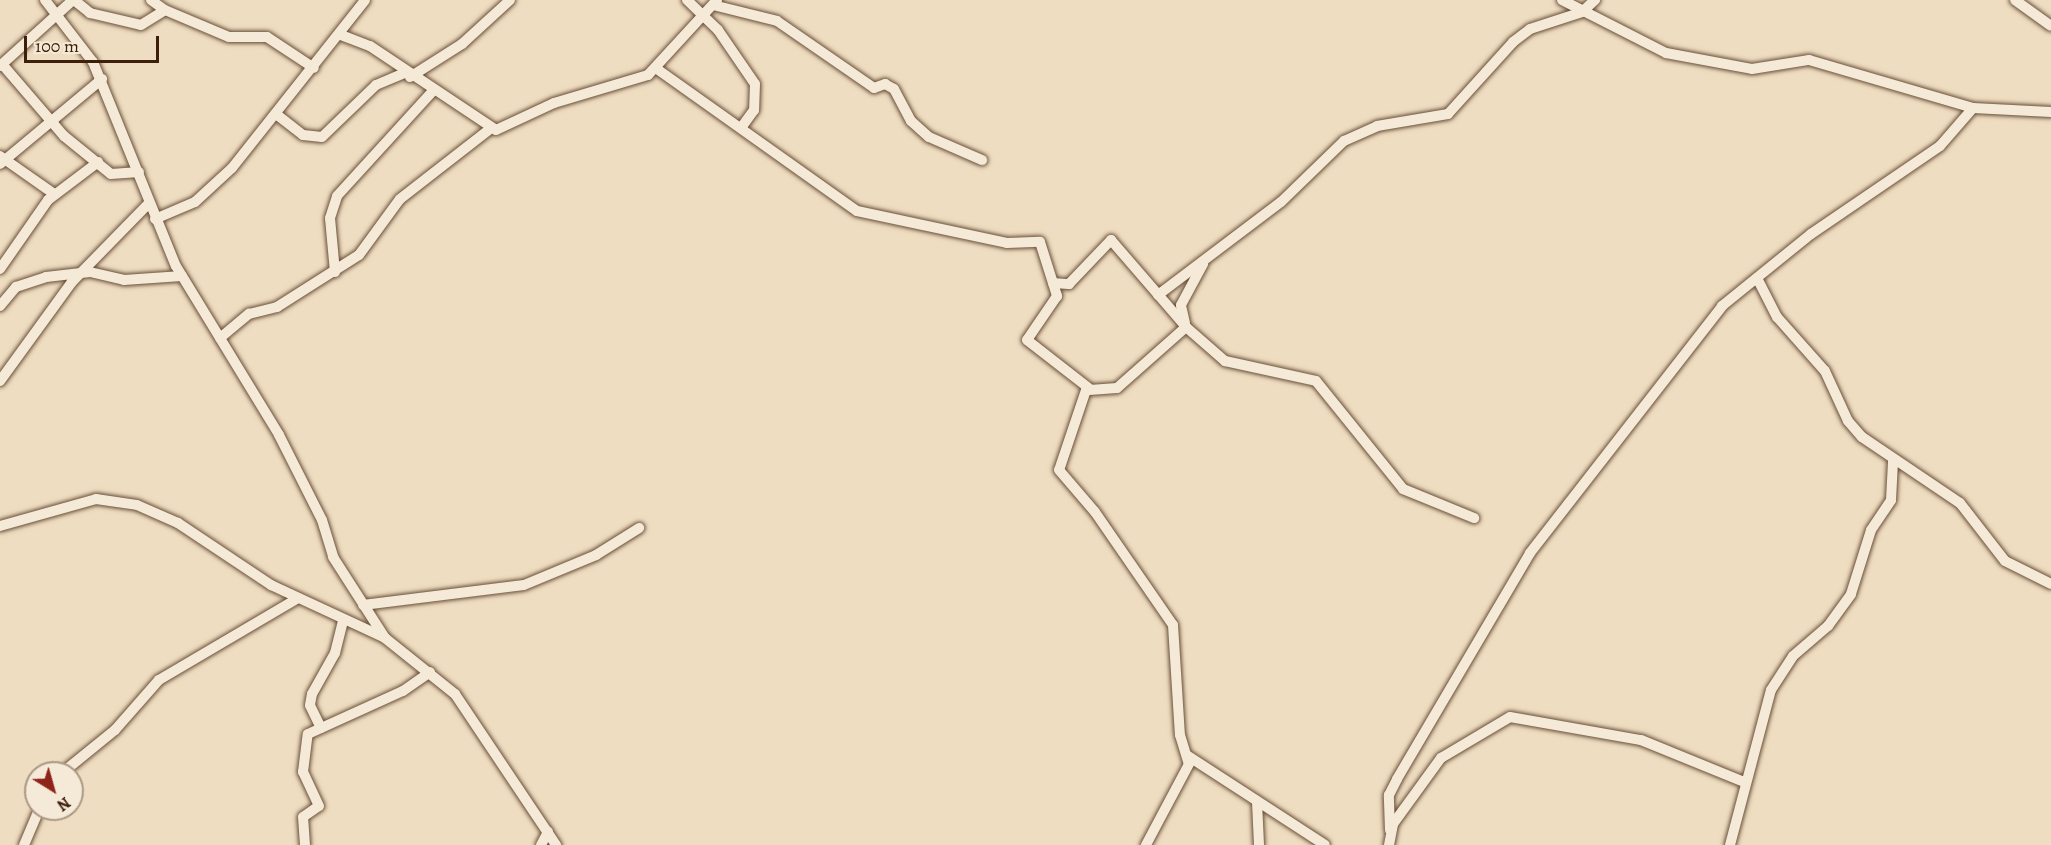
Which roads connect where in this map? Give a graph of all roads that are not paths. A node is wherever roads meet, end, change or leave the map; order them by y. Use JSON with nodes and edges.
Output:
{"nodes":[{"id":1,"x":45,"y":0,"type":"edge"},
{"id":2,"x":73,"y":0,"type":"edge"},
{"id":3,"x":151,"y":0,"type":"edge"},
{"id":4,"x":365,"y":0,"type":"edge"},
{"id":5,"x":510,"y":0,"type":"edge"},
{"id":6,"x":687,"y":0,"type":"edge"},
{"id":7,"x":1562,"y":0,"type":"edge"},
{"id":8,"x":1595,"y":0,"type":"edge"},
{"id":9,"x":2015,"y":0,"type":"edge"},
{"id":10,"x":715,"y":3,"type":"edge"},
{"id":11,"x":165,"y":10,"type":"junction"},
{"id":12,"x":1582,"y":12,"type":"junction"},
{"id":13,"x":704,"y":14,"type":"junction"},
{"id":14,"x":58,"y":15,"type":"junction"},
{"id":15,"x":2051,"y":26,"type":"edge"},
{"id":16,"x":341,"y":35,"type":"junction"},
{"id":17,"x":1,"y":65,"type":"edge"},
{"id":18,"x":314,"y":68,"type":"junction"},
{"id":19,"x":657,"y":69,"type":"junction"},
{"id":20,"x":407,"y":75,"type":"junction"},
{"id":21,"x":102,"y":79,"type":"junction"},
{"id":22,"x":432,"y":92,"type":"junction"},
{"id":23,"x":1972,"y":108,"type":"junction"},
{"id":24,"x":2051,"y":112,"type":"edge"},
{"id":25,"x":276,"y":114,"type":"junction"},
{"id":26,"x":50,"y":120,"type":"junction"},
{"id":27,"x":741,"y":128,"type":"junction"},
{"id":28,"x":490,"y":129,"type":"junction"},
{"id":29,"x":1,"y":160,"type":"edge"},
{"id":30,"x":982,"y":160,"type":"dead end"},
{"id":31,"x":98,"y":162,"type":"junction"},
{"id":32,"x":139,"y":172,"type":"junction"},
{"id":33,"x":54,"y":194,"type":"junction"},
{"id":34,"x":149,"y":203,"type":"junction"},
{"id":35,"x":155,"y":219,"type":"junction"},
{"id":36,"x":1204,"y":262,"type":"junction"},
{"id":37,"x":0,"y":269,"type":"edge"},
{"id":38,"x":335,"y":272,"type":"junction"},
{"id":39,"x":83,"y":273,"type":"junction"},
{"id":40,"x":182,"y":276,"type":"junction"},
{"id":41,"x":1757,"y":278,"type":"junction"},
{"id":42,"x":1053,"y":283,"type":"junction"},
{"id":43,"x":1158,"y":295,"type":"junction"},
{"id":44,"x":0,"y":306,"type":"edge"},
{"id":45,"x":1185,"y":325,"type":"junction"},
{"id":46,"x":220,"y":338,"type":"junction"},
{"id":47,"x":0,"y":381,"type":"edge"},
{"id":48,"x":1090,"y":389,"type":"junction"},
{"id":49,"x":1893,"y":461,"type":"junction"},
{"id":50,"x":1474,"y":518,"type":"dead end"},
{"id":51,"x":0,"y":526,"type":"edge"},
{"id":52,"x":639,"y":528,"type":"dead end"},
{"id":53,"x":2051,"y":584,"type":"edge"},
{"id":54,"x":298,"y":598,"type":"junction"},
{"id":55,"x":366,"y":609,"type":"junction"},
{"id":56,"x":343,"y":620,"type":"junction"},
{"id":57,"x":358,"y":626,"type":"junction"},
{"id":58,"x":385,"y":638,"type":"junction"},
{"id":59,"x":430,"y":672,"type":"junction"},
{"id":60,"x":321,"y":728,"type":"junction"},
{"id":61,"x":1188,"y":756,"type":"junction"},
{"id":62,"x":77,"y":761,"type":"edge"},
{"id":63,"x":1744,"y":782,"type":"junction"},
{"id":64,"x":1257,"y":802,"type":"junction"},
{"id":65,"x":34,"y":821,"type":"edge"},
{"id":66,"x":1390,"y":830,"type":"junction"},
{"id":67,"x":548,"y":832,"type":"junction"},
{"id":68,"x":24,"y":845,"type":"edge"},
{"id":69,"x":305,"y":845,"type":"edge"},
{"id":70,"x":541,"y":845,"type":"edge"},
{"id":71,"x":556,"y":845,"type":"edge"},
{"id":72,"x":1146,"y":845,"type":"edge"},
{"id":73,"x":1259,"y":845,"type":"edge"},
{"id":74,"x":1325,"y":845,"type":"edge"},
{"id":75,"x":1389,"y":845,"type":"edge"},
{"id":76,"x":1730,"y":845,"type":"edge"}],
"edges":[{"from":1,"to":14,"type":"street"},
{"from":2,"to":11,"type":"street"},
{"from":2,"to":14,"type":"street"},
{"from":3,"to":11,"type":"street"},
{"from":4,"to":16,"type":"street"},
{"from":5,"to":20,"type":"street"},
{"from":6,"to":13,"type":"street"},
{"from":7,"to":12,"type":"street"},
{"from":8,"to":12,"type":"street"},
{"from":9,"to":15,"type":"street"},
{"from":10,"to":13,"type":"street"},
{"from":10,"to":30,"type":"street"},
{"from":11,"to":18,"type":"street"},
{"from":12,"to":23,"type":"street"},
{"from":12,"to":36,"type":"street"},
{"from":13,"to":19,"type":"street"},
{"from":13,"to":27,"type":"street"},
{"from":14,"to":17,"type":"street"},
{"from":14,"to":21,"type":"street"},
{"from":16,"to":18,"type":"street"},
{"from":16,"to":20,"type":"street"},
{"from":17,"to":26,"type":"street"},
{"from":18,"to":25,"type":"street"},
{"from":19,"to":27,"type":"street"},
{"from":19,"to":28,"type":"street"},
{"from":20,"to":22,"type":"street"},
{"from":20,"to":25,"type":"street"},
{"from":21,"to":26,"type":"street"},
{"from":21,"to":32,"type":"street"},
{"from":22,"to":28,"type":"street"},
{"from":22,"to":38,"type":"street"},
{"from":23,"to":24,"type":"street"},
{"from":23,"to":41,"type":"street"},
{"from":25,"to":35,"type":"street"},
{"from":26,"to":29,"type":"street"},
{"from":26,"to":31,"type":"street"},
{"from":27,"to":42,"type":"street"},
{"from":28,"to":38,"type":"street"},
{"from":29,"to":33,"type":"street"},
{"from":31,"to":32,"type":"street"},
{"from":31,"to":33,"type":"street"},
{"from":32,"to":34,"type":"street"},
{"from":33,"to":37,"type":"street"},
{"from":34,"to":35,"type":"street"},
{"from":34,"to":39,"type":"street"},
{"from":35,"to":40,"type":"street"},
{"from":36,"to":43,"type":"street"},
{"from":36,"to":45,"type":"street"},
{"from":38,"to":46,"type":"street"},
{"from":39,"to":40,"type":"street"},
{"from":39,"to":44,"type":"street"},
{"from":39,"to":47,"type":"street"},
{"from":40,"to":46,"type":"street"},
{"from":41,"to":49,"type":"street"},
{"from":41,"to":66,"type":"street"},
{"from":42,"to":43,"type":"street"},
{"from":42,"to":48,"type":"street"},
{"from":43,"to":45,"type":"street"},
{"from":45,"to":48,"type":"street"},
{"from":45,"to":50,"type":"street"},
{"from":46,"to":55,"type":"street"},
{"from":48,"to":61,"type":"street"},
{"from":49,"to":53,"type":"street"},
{"from":49,"to":63,"type":"street"},
{"from":51,"to":54,"type":"street"},
{"from":52,"to":55,"type":"street"},
{"from":54,"to":56,"type":"street"},
{"from":54,"to":62,"type":"street"},
{"from":55,"to":57,"type":"street"},
{"from":55,"to":58,"type":"street"},
{"from":56,"to":57,"type":"street"},
{"from":56,"to":60,"type":"street"},
{"from":57,"to":58,"type":"street"},
{"from":58,"to":59,"type":"street"},
{"from":59,"to":60,"type":"street"},
{"from":59,"to":67,"type":"street"},
{"from":60,"to":69,"type":"street"},
{"from":61,"to":64,"type":"street"},
{"from":61,"to":72,"type":"street"},
{"from":63,"to":66,"type":"street"},
{"from":63,"to":76,"type":"street"},
{"from":64,"to":73,"type":"street"},
{"from":64,"to":74,"type":"street"},
{"from":65,"to":68,"type":"street"},
{"from":66,"to":75,"type":"street"},
{"from":67,"to":70,"type":"street"},
{"from":67,"to":71,"type":"street"}]}
